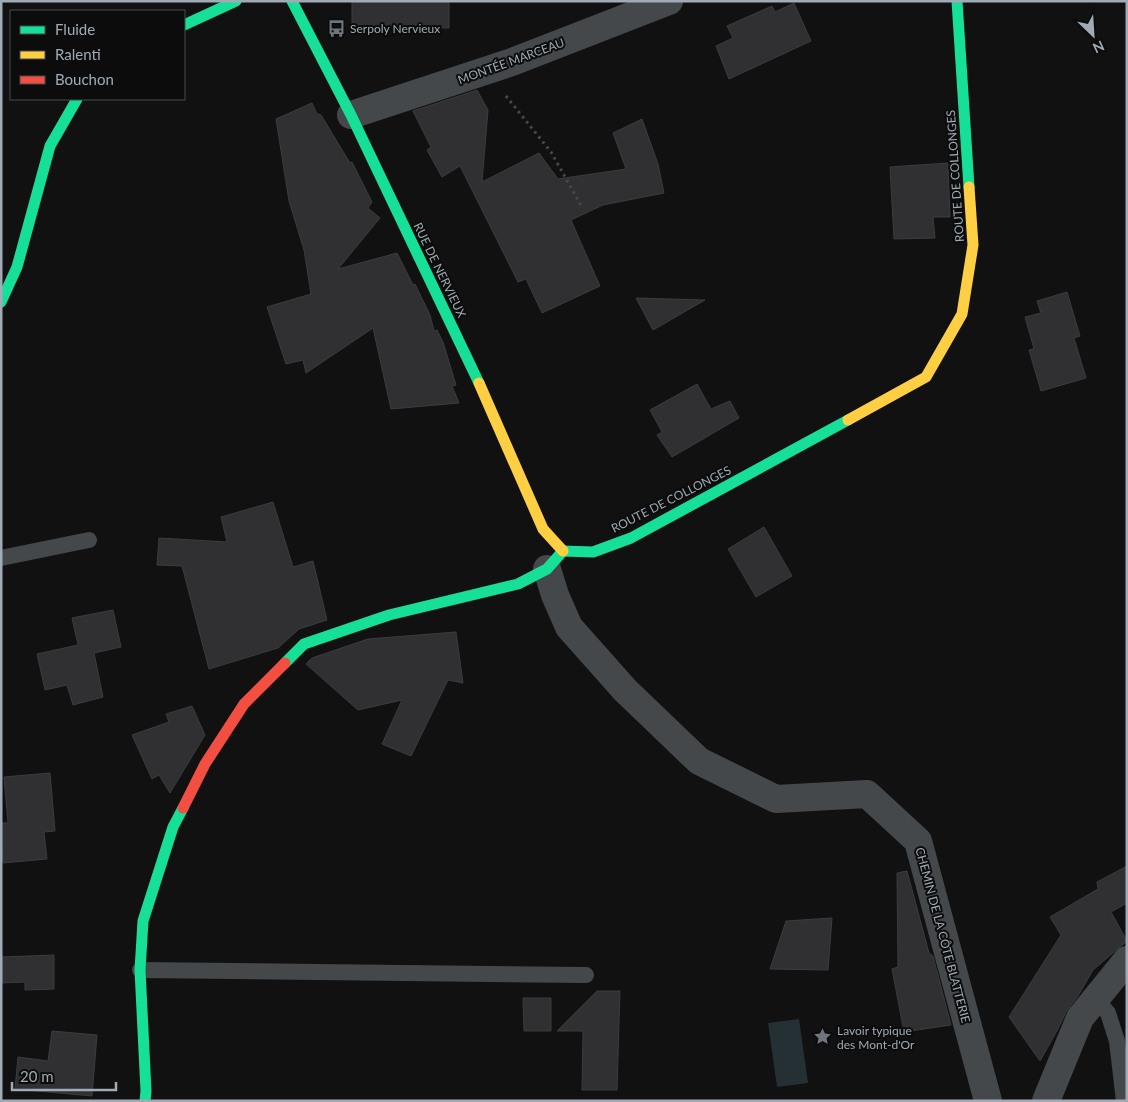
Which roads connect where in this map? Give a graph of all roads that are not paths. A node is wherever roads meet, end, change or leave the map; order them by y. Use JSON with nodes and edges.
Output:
{"nodes":[{"id":1,"x":236,"y":1,"type":"edge"},
{"id":2,"x":292,"y":1,"type":"edge"},
{"id":3,"x":669,"y":1,"type":"edge"},
{"id":4,"x":957,"y":1,"type":"edge"},
{"id":5,"x":185,"y":25,"type":"edge"},
{"id":6,"x":76,"y":100,"type":"edge"},
{"id":7,"x":351,"y":116,"type":"junction"},
{"id":8,"x":1,"y":302,"type":"edge"},
{"id":9,"x":88,"y":540,"type":"dead end"},
{"id":10,"x":1,"y":558,"type":"edge"},
{"id":11,"x":555,"y":560,"type":"junction"},
{"id":12,"x":1126,"y":963,"type":"edge"},
{"id":13,"x":140,"y":970,"type":"junction"},
{"id":14,"x":586,"y":975,"type":"dead end"},
{"id":15,"x":1096,"y":999,"type":"junction"},
{"id":16,"x":145,"y":1101,"type":"edge"},
{"id":17,"x":988,"y":1101,"type":"edge"},
{"id":18,"x":1046,"y":1101,"type":"edge"},
{"id":19,"x":1124,"y":1101,"type":"edge"}],
"edges":[{"from":1,"to":5,"type":"street"},
{"from":2,"to":7,"type":"street","name":"RUE DE NERVIEUX"},
{"from":3,"to":7,"type":"street","name":"MONTÉE MARCEAU"},
{"from":4,"to":11,"type":"street","name":"ROUTE DE COLLONGES"},
{"from":6,"to":8,"type":"street"},
{"from":7,"to":11,"type":"street","name":"RUE DE NERVIEUX"},
{"from":9,"to":10,"type":"lane"},
{"from":11,"to":13,"type":"street","name":"ROUTE DE COLLONGES"},
{"from":11,"to":17,"type":"street","name":"CHEMIN DE LA CÔTE BLATTERIE"},
{"from":12,"to":15,"type":"street"},
{"from":13,"to":14,"type":"lane"},
{"from":13,"to":16,"type":"street","name":"ROUTE DE COLLONGES"},
{"from":15,"to":18,"type":"street"},
{"from":15,"to":19,"type":"lane"}]}
